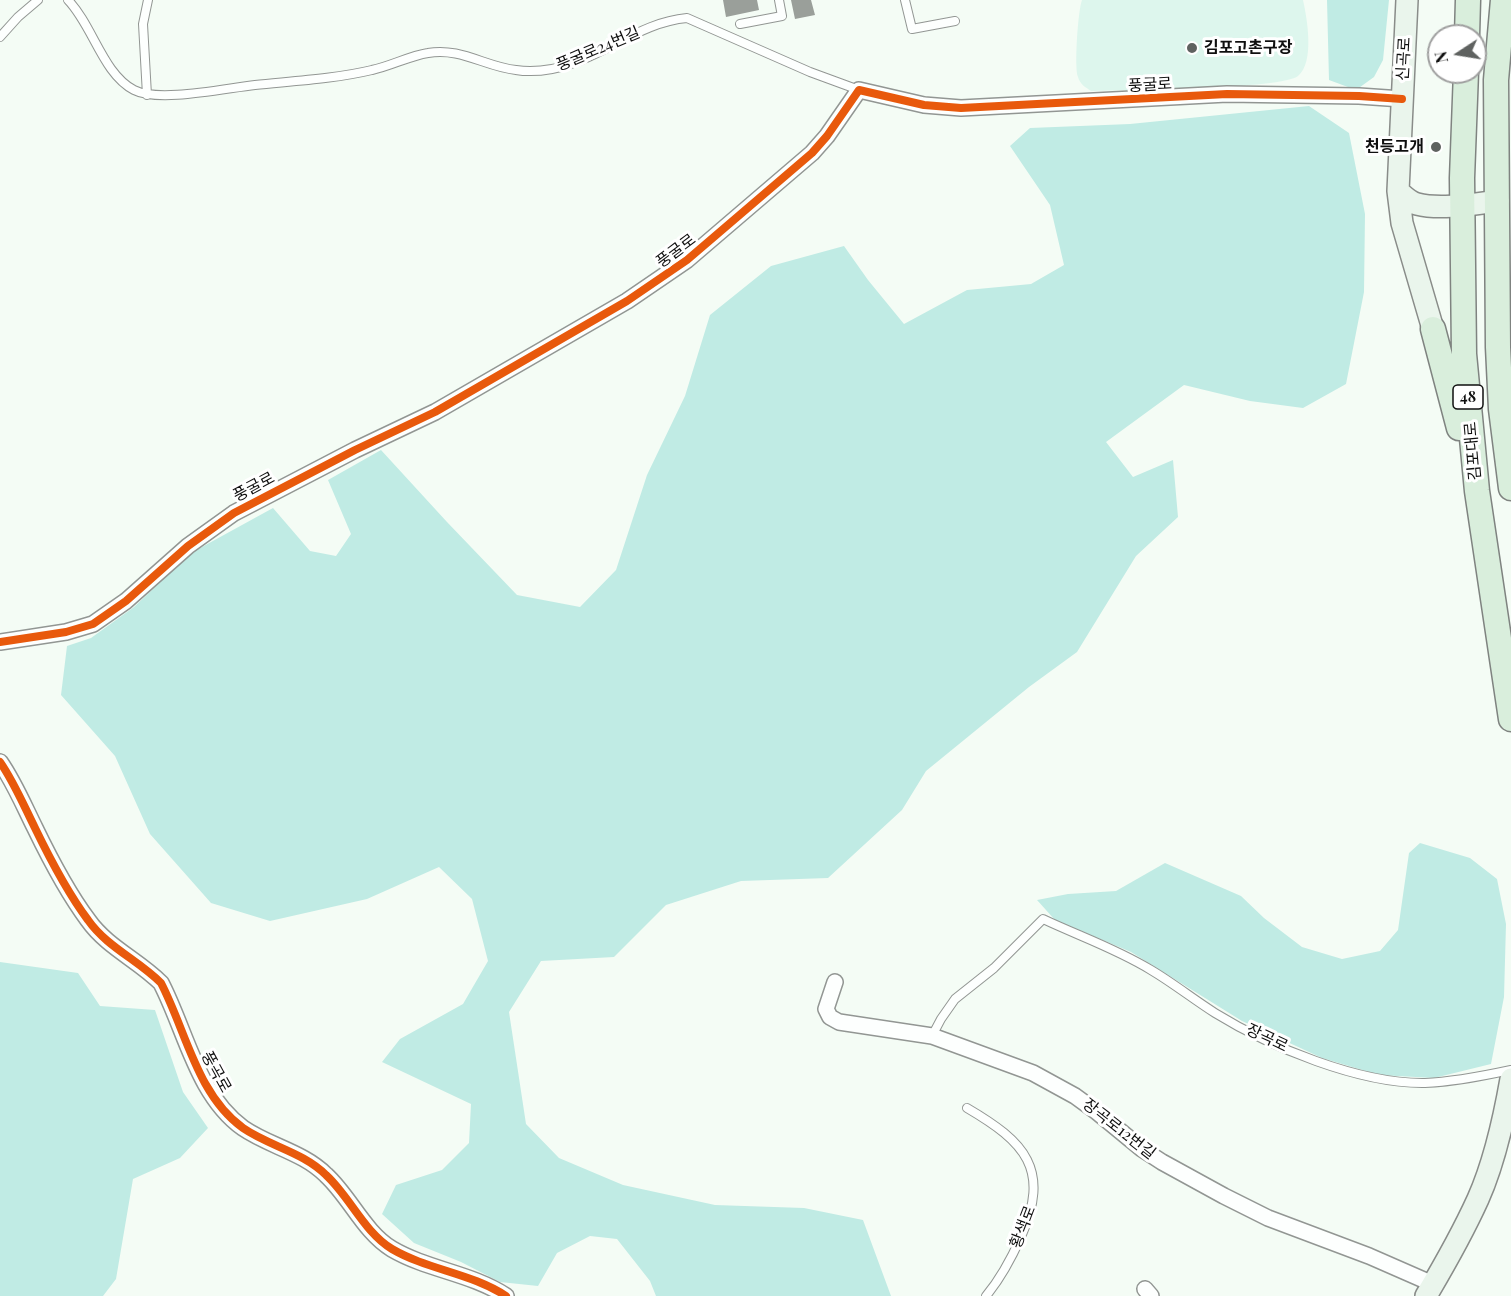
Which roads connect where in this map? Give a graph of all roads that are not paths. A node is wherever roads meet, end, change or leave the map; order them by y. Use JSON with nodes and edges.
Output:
{"nodes":[{"id":1,"x":38,"y":0,"type":"edge"},
{"id":2,"x":68,"y":0,"type":"edge"},
{"id":3,"x":148,"y":0,"type":"edge"},
{"id":4,"x":779,"y":0,"type":"edge"},
{"id":5,"x":906,"y":0,"type":"edge"},
{"id":6,"x":1407,"y":0,"type":"edge"},
{"id":7,"x":1468,"y":0,"type":"edge"},
{"id":8,"x":1503,"y":0,"type":"edge"},
{"id":9,"x":76,"y":3,"type":"edge"},
{"id":10,"x":955,"y":21,"type":"dead end"},
{"id":11,"x":740,"y":24,"type":"dead end"},
{"id":12,"x":1467,"y":24,"type":"edge"},
{"id":13,"x":0,"y":37,"type":"edge"},
{"id":14,"x":1466,"y":84,"type":"edge"},
{"id":15,"x":859,"y":90,"type":"junction"},
{"id":16,"x":147,"y":95,"type":"junction"},
{"id":17,"x":1402,"y":99,"type":"junction"},
{"id":18,"x":1511,"y":112,"type":"edge"},
{"id":19,"x":1504,"y":154,"type":"edge"},
{"id":20,"x":1398,"y":191,"type":"junction"},
{"id":21,"x":1498,"y":201,"type":"junction"},
{"id":22,"x":1463,"y":205,"type":"junction"},
{"id":23,"x":1433,"y":329,"type":"joint"},
{"id":24,"x":1511,"y":488,"type":"edge"},
{"id":25,"x":1477,"y":490,"type":"junction"},
{"id":26,"x":0,"y":642,"type":"edge"},
{"id":27,"x":1511,"y":719,"type":"edge"},
{"id":28,"x":0,"y":762,"type":"edge"},
{"id":29,"x":835,"y":982,"type":"dead end"},
{"id":30,"x":932,"y":1036,"type":"junction"},
{"id":31,"x":1511,"y":1070,"type":"edge"},
{"id":32,"x":1511,"y":1079,"type":"edge"},
{"id":33,"x":1509,"y":1102,"type":"edge"},
{"id":34,"x":967,"y":1108,"type":"dead end"},
{"id":35,"x":1430,"y":1290,"type":"edge"},
{"id":36,"x":506,"y":1296,"type":"edge"},
{"id":37,"x":986,"y":1296,"type":"edge"}],
"edges":[{"from":1,"to":13,"type":"lane"},
{"from":2,"to":9,"type":"lane"},
{"from":3,"to":16,"type":"lane"},
{"from":4,"to":11,"type":"lane"},
{"from":5,"to":10,"type":"lane"},
{"from":6,"to":17,"type":"street","name":"신곡로"},
{"from":7,"to":12,"type":"main road"},
{"from":8,"to":19,"type":"main road","name":"김포대로","number":"48"},
{"from":9,"to":16,"type":"lane"},
{"from":14,"to":22,"type":"main road","name":"김포대로","number":"48"},
{"from":15,"to":16,"type":"lane","name":"풍굴로24번길"},
{"from":15,"to":17,"type":"street","name":"풍굴로"},
{"from":15,"to":26,"type":"street","name":"풍굴로"},
{"from":17,"to":20,"type":"street","name":"신곡로"},
{"from":18,"to":19,"type":"main road"},
{"from":19,"to":21,"type":"main road","name":"김포대로","number":"48"},
{"from":20,"to":22,"type":"street"},
{"from":20,"to":23,"type":"street","name":"신곡로"},
{"from":21,"to":22,"type":"street"},
{"from":21,"to":24,"type":"main road","name":"김포대로","number":"48"},
{"from":22,"to":25,"type":"main road","name":"김포대로","number":"48"},
{"from":23,"to":25,"type":"main road"},
{"from":25,"to":27,"type":"main road","name":"김포대로","number":"48"},
{"from":28,"to":36,"type":"street","name":"풍곡로"},
{"from":29,"to":30,"type":"street","name":"장곡로12번길"},
{"from":30,"to":31,"type":"lane","name":"장곡로"},
{"from":30,"to":35,"type":"street","name":"장곡로12번길"},
{"from":32,"to":33,"type":"street"},
{"from":33,"to":35,"type":"street"},
{"from":34,"to":37,"type":"lane","name":"황색로"}]}
